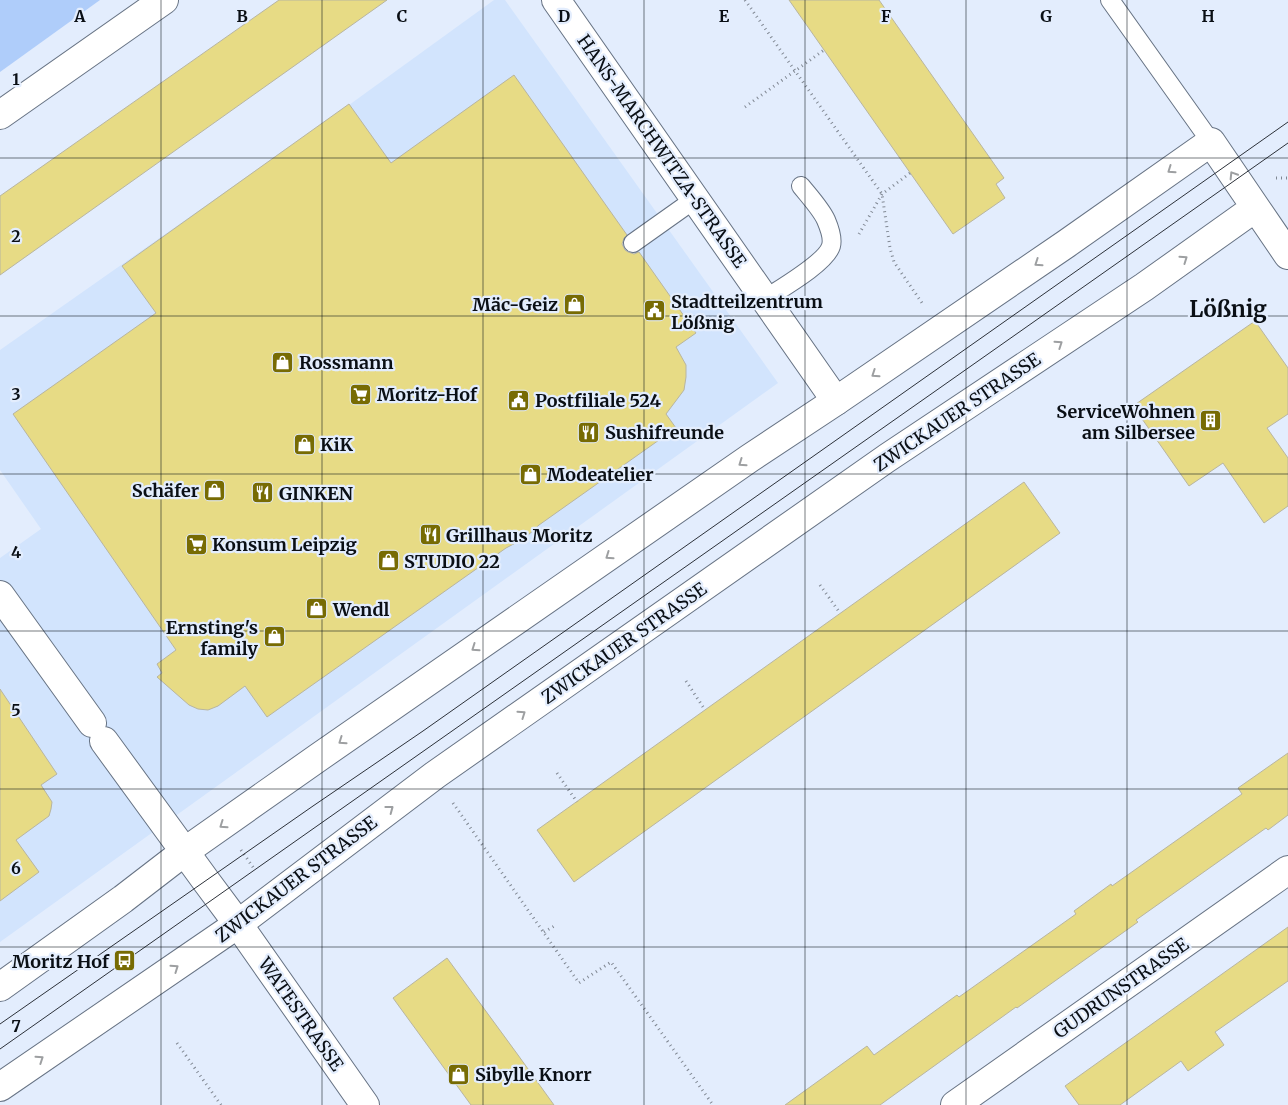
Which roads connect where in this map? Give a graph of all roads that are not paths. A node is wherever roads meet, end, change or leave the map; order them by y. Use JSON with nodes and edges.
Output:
{"nodes":[{"id":1,"x":164,"y":0,"type":"edge"},
{"id":2,"x":556,"y":0,"type":"edge"},
{"id":3,"x":1110,"y":0,"type":"edge"},
{"id":4,"x":0,"y":115,"type":"edge"},
{"id":5,"x":1211,"y":142,"type":"junction"},
{"id":6,"x":801,"y":186,"type":"dead end"},
{"id":7,"x":695,"y":199,"type":"junction"},
{"id":8,"x":1255,"y":208,"type":"junction"},
{"id":9,"x":633,"y":243,"type":"dead end"},
{"id":10,"x":1288,"y":255,"type":"edge"},
{"id":11,"x":765,"y":299,"type":"junction"},
{"id":12,"x":836,"y":401,"type":"junction"},
{"id":13,"x":0,"y":595,"type":"edge"},
{"id":14,"x":184,"y":852,"type":"junction"},
{"id":15,"x":1288,"y":870,"type":"edge"},
{"id":16,"x":238,"y":924,"type":"junction"},
{"id":17,"x":0,"y":987,"type":"edge"},
{"id":18,"x":0,"y":1086,"type":"edge"},
{"id":19,"x":365,"y":1105,"type":"edge"},
{"id":20,"x":955,"y":1105,"type":"edge"}],
"edges":[{"from":1,"to":4,"type":"main road"},
{"from":2,"to":7,"type":"main road","name":"HANS-MARCHWITZA-STRASSE"},
{"from":3,"to":5,"type":"lane"},
{"from":8,"to":5,"type":"main road","one_way":true},
{"from":5,"to":12,"type":"main road","one_way":true},
{"from":6,"to":11,"type":"lane"},
{"from":7,"to":9,"type":"lane"},
{"from":7,"to":11,"type":"main road","name":"HANS-MARCHWITZA-STRASSE"},
{"from":8,"to":10,"type":"main road"},
{"from":16,"to":8,"type":"main road","name":"ZWICKAUER STRASSE","one_way":true},
{"from":11,"to":12,"type":"main road","name":"HANS-MARCHWITZA-STRASSE"},
{"from":12,"to":14,"type":"main road","one_way":true},
{"from":13,"to":14,"type":"main road","name":"WATESTRASSE"},
{"from":14,"to":16,"type":"main road","name":"WATESTRASSE"},
{"from":14,"to":17,"type":"main road"},
{"from":15,"to":20,"type":"main road","name":"GUDRUNSTRASSE"},
{"from":18,"to":16,"type":"main road","name":"ZWICKAUER STRASSE","one_way":true},
{"from":16,"to":19,"type":"main road","name":"WATESTRASSE"}]}
